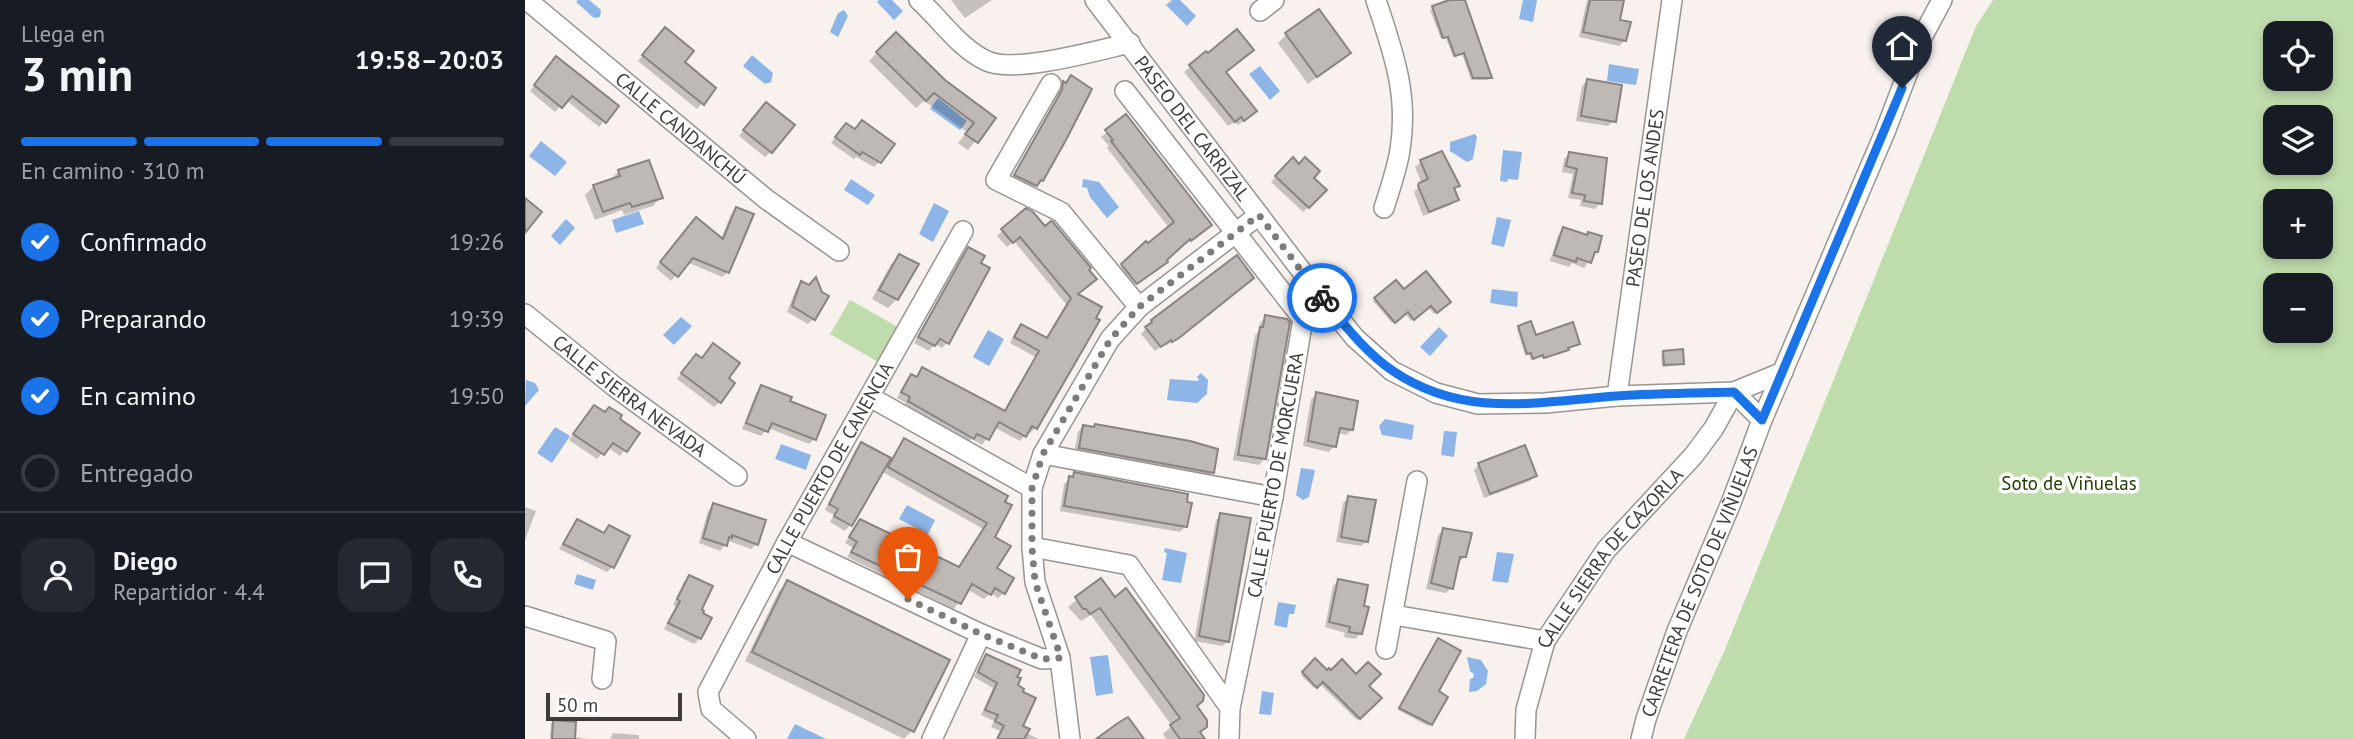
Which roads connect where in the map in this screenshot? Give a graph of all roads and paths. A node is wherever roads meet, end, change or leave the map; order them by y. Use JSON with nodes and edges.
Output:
{"nodes":[{"id":1,"x":527,"y":0,"type":"edge"},
{"id":2,"x":919,"y":0,"type":"edge"},
{"id":3,"x":1095,"y":0,"type":"edge"},
{"id":4,"x":1376,"y":0,"type":"edge"},
{"id":5,"x":1672,"y":0,"type":"edge"},
{"id":6,"x":1942,"y":0,"type":"edge"},
{"id":7,"x":1130,"y":43,"type":"junction"},
{"id":8,"x":1051,"y":84,"type":"dead end"},
{"id":9,"x":1125,"y":91,"type":"dead end"},
{"id":10,"x":1384,"y":208,"type":"dead end"},
{"id":11,"x":1259,"y":215,"type":"junction"},
{"id":12,"x":963,"y":231,"type":"dead end"},
{"id":13,"x":1235,"y":233,"type":"junction"},
{"id":14,"x":839,"y":251,"type":"dead end"},
{"id":15,"x":1139,"y":307,"type":"junction"},
{"id":16,"x":525,"y":314,"type":"edge"},
{"id":17,"x":1783,"y":372,"type":"junction"},
{"id":18,"x":1734,"y":392,"type":"junction"},
{"id":19,"x":1618,"y":396,"type":"junction"},
{"id":20,"x":870,"y":397,"type":"junction"},
{"id":21,"x":1762,"y":420,"type":"junction"},
{"id":22,"x":1043,"y":454,"type":"junction"},
{"id":23,"x":737,"y":476,"type":"dead end"},
{"id":24,"x":1417,"y":481,"type":"dead end"},
{"id":25,"x":1032,"y":488,"type":"junction"},
{"id":26,"x":1273,"y":497,"type":"junction"},
{"id":27,"x":787,"y":542,"type":"junction"},
{"id":28,"x":1032,"y":547,"type":"junction"},
{"id":29,"x":1394,"y":615,"type":"junction"},
{"id":30,"x":525,"y":616,"type":"edge"},
{"id":31,"x":981,"y":634,"type":"junction"},
{"id":32,"x":1545,"y":641,"type":"junction"},
{"id":33,"x":1387,"y":649,"type":"dead end"},
{"id":34,"x":1061,"y":658,"type":"junction"},
{"id":35,"x":602,"y":679,"type":"dead end"},
{"id":36,"x":1230,"y":708,"type":"junction"},
{"id":37,"x":746,"y":739,"type":"edge"},
{"id":38,"x":932,"y":739,"type":"edge"},
{"id":39,"x":1070,"y":739,"type":"edge"},
{"id":40,"x":1229,"y":739,"type":"edge"},
{"id":41,"x":1525,"y":739,"type":"edge"},
{"id":42,"x":1641,"y":739,"type":"edge"}],
"edges":[{"from":1,"to":14,"type":"street","name":"CALLE CANDANCHÚ"},
{"from":2,"to":7,"type":"street"},
{"from":3,"to":7,"type":"street","name":"PASEO DEL CARRIZAL"},
{"from":4,"to":10,"type":"street"},
{"from":5,"to":19,"type":"street","name":"PASEO DE LOS ANDES"},
{"from":6,"to":17,"type":"street","name":"CARRETERA DE SOTO DE VIÑUELAS"},
{"from":7,"to":11,"type":"street","name":"PASEO DEL CARRIZAL"},
{"from":8,"to":15,"type":"street"},
{"from":9,"to":13,"type":"street","name":"CALLE PUERTO DE MORCUERA"},
{"from":11,"to":13,"type":"street"},
{"from":11,"to":19,"type":"street","name":"PASEO DEL CARRIZAL"},
{"from":12,"to":20,"type":"street","name":"CALLE PUERTO DE CANENCIA"},
{"from":13,"to":15,"type":"street"},
{"from":13,"to":26,"type":"street","name":"CALLE PUERTO DE MORCUERA"},
{"from":15,"to":22,"type":"street"},
{"from":16,"to":23,"type":"street","name":"CALLE SIERRA NEVADA"},
{"from":17,"to":18,"type":"street","name":"PASEO DEL CARRIZAL"},
{"from":17,"to":21,"type":"street","name":"CARRETERA DE SOTO DE VIÑUELAS"},
{"from":18,"to":19,"type":"street","name":"PASEO DEL CARRIZAL"},
{"from":18,"to":21,"type":"street"},
{"from":18,"to":32,"type":"street","name":"CALLE SIERRA DE CAZORLA"},
{"from":20,"to":25,"type":"street"},
{"from":20,"to":27,"type":"street","name":"CALLE PUERTO DE CANENCIA"},
{"from":21,"to":42,"type":"street","name":"CARRETERA DE SOTO DE VIÑUELAS"},
{"from":22,"to":25,"type":"street"},
{"from":22,"to":26,"type":"street"},
{"from":24,"to":29,"type":"street"},
{"from":25,"to":28,"type":"street"},
{"from":26,"to":36,"type":"street","name":"CALLE PUERTO DE MORCUERA"},
{"from":27,"to":31,"type":"street"},
{"from":27,"to":37,"type":"street","name":"CALLE PUERTO DE CANENCIA"},
{"from":28,"to":34,"type":"street"},
{"from":28,"to":36,"type":"street"},
{"from":29,"to":32,"type":"street"},
{"from":29,"to":33,"type":"street"},
{"from":30,"to":35,"type":"street"},
{"from":31,"to":34,"type":"street"},
{"from":31,"to":38,"type":"street"},
{"from":32,"to":41,"type":"street","name":"CALLE SIERRA DE CAZORLA"},
{"from":34,"to":39,"type":"street"},
{"from":36,"to":40,"type":"street","name":"CALLE PUERTO DE MORCUERA"}]}
